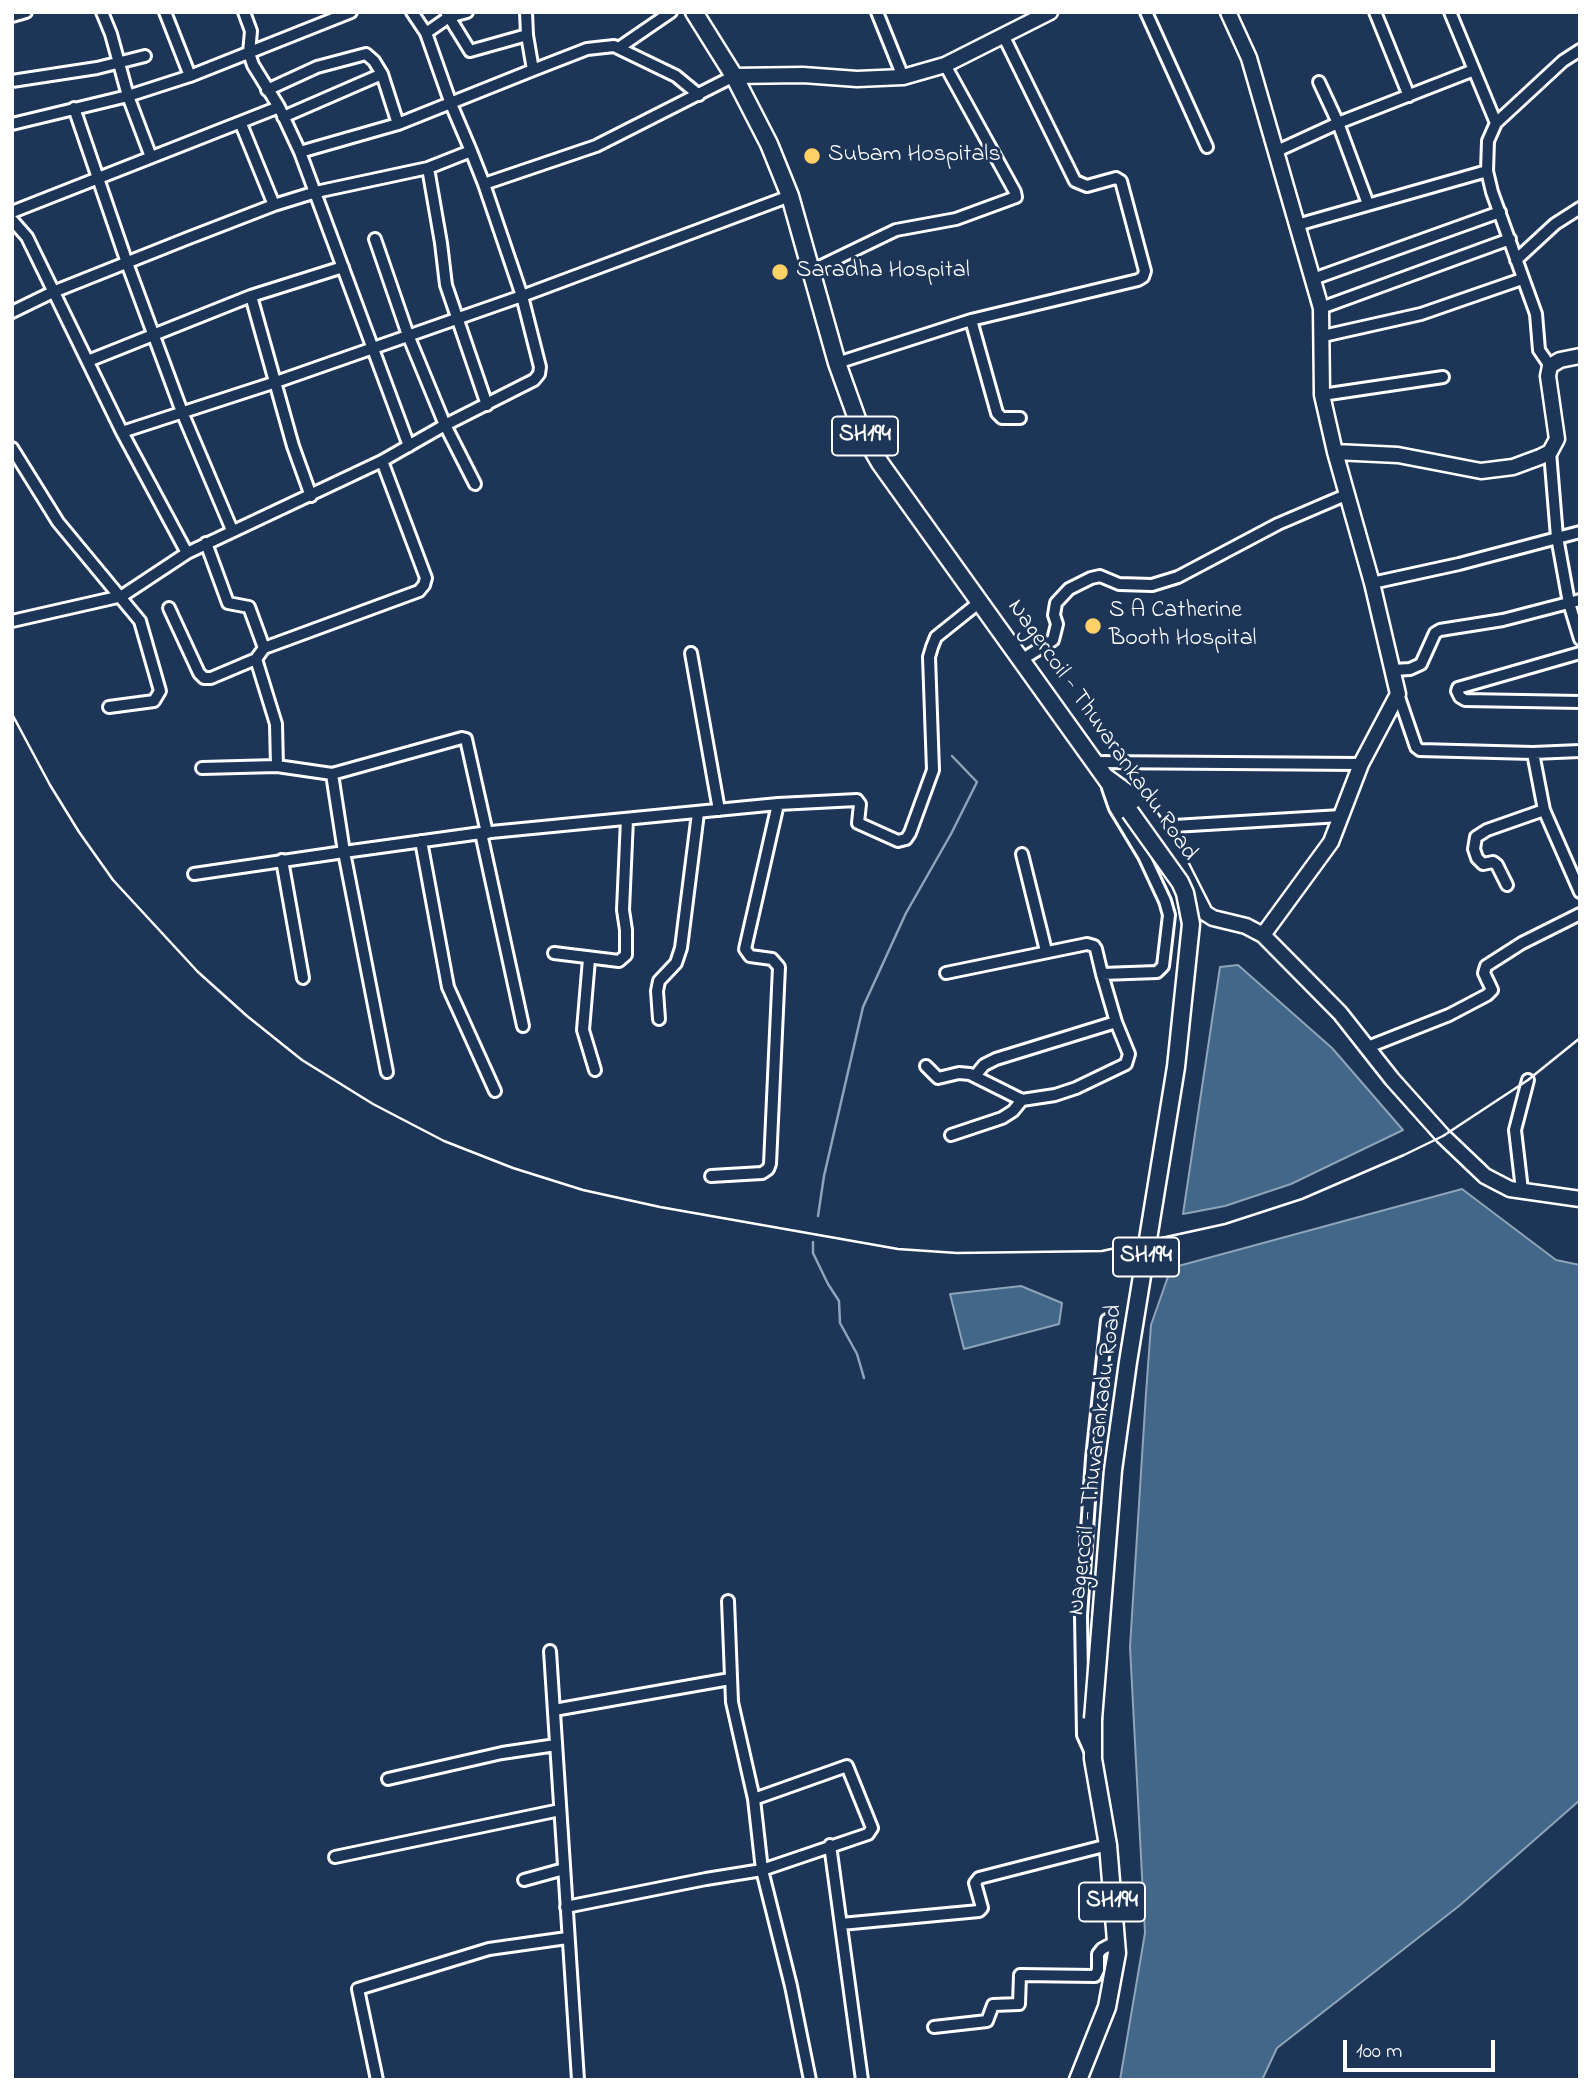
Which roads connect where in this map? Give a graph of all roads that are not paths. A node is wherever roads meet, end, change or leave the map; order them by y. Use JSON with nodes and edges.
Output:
{"nodes":[{"id":1,"x":26,"y":12,"type":"edge"},
{"id":2,"x":102,"y":12,"type":"edge"},
{"id":3,"x":165,"y":12,"type":"edge"},
{"id":4,"x":244,"y":12,"type":"edge"},
{"id":5,"x":412,"y":12,"type":"edge"},
{"id":6,"x":467,"y":12,"type":"edge"},
{"id":7,"x":526,"y":12,"type":"edge"},
{"id":8,"x":671,"y":12,"type":"edge"},
{"id":9,"x":694,"y":12,"type":"edge"},
{"id":10,"x":877,"y":12,"type":"edge"},
{"id":11,"x":1050,"y":12,"type":"edge"},
{"id":12,"x":1146,"y":12,"type":"edge"},
{"id":13,"x":1228,"y":12,"type":"edge"},
{"id":14,"x":1375,"y":12,"type":"edge"},
{"id":15,"x":1450,"y":12,"type":"edge"},
{"id":16,"x":344,"y":14,"type":"edge"},
{"id":17,"x":447,"y":15,"type":"edge"},
{"id":18,"x":12,"y":16,"type":"edge"},
{"id":19,"x":426,"y":33,"type":"junction"},
{"id":20,"x":527,"y":35,"type":"junction"},
{"id":21,"x":1004,"y":37,"type":"junction"},
{"id":22,"x":620,"y":47,"type":"junction"},
{"id":23,"x":1580,"y":50,"type":"edge"},
{"id":24,"x":249,"y":53,"type":"junction"},
{"id":25,"x":145,"y":56,"type":"dead end"},
{"id":26,"x":118,"y":64,"type":"junction"},
{"id":27,"x":945,"y":65,"type":"junction"},
{"id":28,"x":533,"y":70,"type":"junction"},
{"id":29,"x":1474,"y":70,"type":"junction"},
{"id":30,"x":382,"y":75,"type":"junction"},
{"id":31,"x":190,"y":76,"type":"junction"},
{"id":32,"x":734,"y":76,"type":"junction"},
{"id":33,"x":903,"y":77,"type":"junction"},
{"id":34,"x":12,"y":81,"type":"edge"},
{"id":35,"x":1319,"y":82,"type":"dead end"},
{"id":36,"x":268,"y":90,"type":"junction"},
{"id":37,"x":699,"y":95,"type":"junction"},
{"id":38,"x":128,"y":96,"type":"junction"},
{"id":39,"x":1409,"y":96,"type":"junction"},
{"id":40,"x":451,"y":104,"type":"junction"},
{"id":41,"x":74,"y":108,"type":"junction"},
{"id":42,"x":281,"y":112,"type":"junction"},
{"id":43,"x":1338,"y":123,"type":"junction"},
{"id":44,"x":1496,"y":123,"type":"junction"},
{"id":45,"x":12,"y":124,"type":"edge"},
{"id":46,"x":241,"y":124,"type":"junction"},
{"id":47,"x":398,"y":124,"type":"junction"},
{"id":48,"x":1208,"y":147,"type":"dead end"},
{"id":49,"x":471,"y":151,"type":"junction"},
{"id":50,"x":1278,"y":151,"type":"junction"},
{"id":51,"x":300,"y":152,"type":"junction"},
{"id":52,"x":150,"y":157,"type":"junction"},
{"id":53,"x":428,"y":168,"type":"junction"},
{"id":54,"x":1488,"y":171,"type":"junction"},
{"id":55,"x":98,"y":178,"type":"junction"},
{"id":56,"x":484,"y":184,"type":"junction"},
{"id":57,"x":316,"y":192,"type":"junction"},
{"id":58,"x":790,"y":196,"type":"junction"},
{"id":59,"x":1368,"y":204,"type":"junction"},
{"id":60,"x":274,"y":205,"type":"junction"},
{"id":61,"x":1580,"y":208,"type":"edge"},
{"id":62,"x":12,"y":212,"type":"edge"},
{"id":63,"x":1500,"y":212,"type":"junction"},
{"id":64,"x":12,"y":220,"type":"edge"},
{"id":65,"x":1297,"y":225,"type":"junction"},
{"id":66,"x":375,"y":239,"type":"dead end"},
{"id":67,"x":1510,"y":239,"type":"junction"},
{"id":68,"x":1516,"y":260,"type":"junction"},
{"id":69,"x":127,"y":263,"type":"junction"},
{"id":70,"x":343,"y":267,"type":"junction"},
{"id":71,"x":811,"y":271,"type":"junction"},
{"id":72,"x":1313,"y":279,"type":"junction"},
{"id":73,"x":1522,"y":279,"type":"junction"},
{"id":74,"x":53,"y":292,"type":"junction"},
{"id":75,"x":251,"y":296,"type":"junction"},
{"id":76,"x":522,"y":296,"type":"junction"},
{"id":77,"x":1321,"y":308,"type":"junction"},
{"id":78,"x":12,"y":312,"type":"edge"},
{"id":79,"x":456,"y":318,"type":"junction"},
{"id":80,"x":971,"y":320,"type":"junction"},
{"id":81,"x":153,"y":333,"type":"junction"},
{"id":82,"x":408,"y":335,"type":"junction"},
{"id":83,"x":1323,"y":336,"type":"junction"},
{"id":84,"x":372,"y":348,"type":"junction"},
{"id":85,"x":1580,"y":356,"type":"edge"},
{"id":86,"x":88,"y":361,"type":"junction"},
{"id":87,"x":837,"y":363,"type":"junction"},
{"id":88,"x":1550,"y":366,"type":"junction"},
{"id":89,"x":1443,"y":377,"type":"dead end"},
{"id":90,"x":276,"y":382,"type":"junction"},
{"id":91,"x":1322,"y":395,"type":"junction"},
{"id":92,"x":487,"y":405,"type":"junction"},
{"id":93,"x":182,"y":412,"type":"junction"},
{"id":94,"x":1020,"y":418,"type":"dead end"},
{"id":95,"x":445,"y":425,"type":"junction"},
{"id":96,"x":122,"y":432,"type":"junction"},
{"id":97,"x":409,"y":446,"type":"junction"},
{"id":98,"x":12,"y":448,"type":"edge"},
{"id":99,"x":1335,"y":452,"type":"junction"},
{"id":100,"x":1550,"y":452,"type":"junction"},
{"id":101,"x":382,"y":461,"type":"junction"},
{"id":102,"x":475,"y":484,"type":"dead end"},
{"id":103,"x":1348,"y":494,"type":"junction"},
{"id":104,"x":311,"y":496,"type":"junction"},
{"id":105,"x":232,"y":530,"type":"junction"},
{"id":106,"x":1580,"y":532,"type":"edge"},
{"id":107,"x":1557,"y":537,"type":"junction"},
{"id":108,"x":205,"y":543,"type":"junction"},
{"id":109,"x":187,"y":553,"type":"junction"},
{"id":110,"x":1372,"y":583,"type":"junction"},
{"id":111,"x":121,"y":596,"type":"junction"},
{"id":112,"x":981,"y":601,"type":"junction"},
{"id":113,"x":1574,"y":602,"type":"edge"},
{"id":114,"x":169,"y":608,"type":"dead end"},
{"id":115,"x":12,"y":621,"type":"edge"},
{"id":116,"x":1580,"y":639,"type":"edge"},
{"id":117,"x":264,"y":648,"type":"junction"},
{"id":118,"x":691,"y":653,"type":"dead end"},
{"id":119,"x":1580,"y":653,"type":"edge"},
{"id":120,"x":256,"y":659,"type":"junction"},
{"id":121,"x":1023,"y":659,"type":"junction"},
{"id":122,"x":1394,"y":670,"type":"junction"},
{"id":123,"x":1398,"y":694,"type":"junction"},
{"id":124,"x":1580,"y":702,"type":"edge"},
{"id":125,"x":109,"y":707,"type":"dead end"},
{"id":126,"x":1580,"y":751,"type":"edge"},
{"id":127,"x":1533,"y":753,"type":"junction"},
{"id":128,"x":1361,"y":764,"type":"junction"},
{"id":129,"x":277,"y":766,"type":"junction"},
{"id":130,"x":202,"y":768,"type":"dead end"},
{"id":131,"x":1099,"y":768,"type":"junction"},
{"id":132,"x":332,"y":774,"type":"junction"},
{"id":133,"x":778,"y":804,"type":"junction"},
{"id":134,"x":719,"y":810,"type":"junction"},
{"id":135,"x":1544,"y":810,"type":"junction"},
{"id":136,"x":698,"y":813,"type":"junction"},
{"id":137,"x":1341,"y":816,"type":"junction"},
{"id":138,"x":627,"y":819,"type":"junction"},
{"id":139,"x":1157,"y":827,"type":"junction"},
{"id":140,"x":484,"y":833,"type":"junction"},
{"id":141,"x":421,"y":841,"type":"junction"},
{"id":142,"x":344,"y":852,"type":"junction"},
{"id":143,"x":1022,"y":854,"type":"dead end"},
{"id":144,"x":282,"y":860,"type":"junction"},
{"id":145,"x":194,"y":874,"type":"dead end"},
{"id":146,"x":1507,"y":885,"type":"dead end"},
{"id":147,"x":1578,"y":887,"type":"edge"},
{"id":148,"x":1580,"y":914,"type":"edge"},
{"id":149,"x":1263,"y":935,"type":"junction"},
{"id":150,"x":1046,"y":951,"type":"junction"},
{"id":151,"x":554,"y":953,"type":"dead end"},
{"id":152,"x":589,"y":959,"type":"junction"},
{"id":153,"x":946,"y":973,"type":"dead end"},
{"id":154,"x":1102,"y":974,"type":"junction"},
{"id":155,"x":303,"y":978,"type":"dead end"},
{"id":156,"x":659,"y":1019,"type":"dead end"},
{"id":157,"x":1116,"y":1022,"type":"junction"},
{"id":158,"x":523,"y":1026,"type":"dead end"},
{"id":159,"x":1368,"y":1047,"type":"junction"},
{"id":160,"x":926,"y":1066,"type":"dead end"},
{"id":161,"x":595,"y":1070,"type":"dead end"},
{"id":162,"x":387,"y":1072,"type":"dead end"},
{"id":163,"x":975,"y":1076,"type":"junction"},
{"id":164,"x":1528,"y":1080,"type":"dead end"},
{"id":165,"x":495,"y":1091,"type":"dead end"},
{"id":166,"x":1022,"y":1100,"type":"junction"},
{"id":167,"x":951,"y":1135,"type":"dead end"},
{"id":168,"x":712,"y":1176,"type":"dead end"},
{"id":169,"x":1522,"y":1190,"type":"junction"},
{"id":170,"x":1580,"y":1199,"type":"edge"},
{"id":171,"x":1107,"y":1320,"type":"dead end"},
{"id":172,"x":728,"y":1601,"type":"dead end"},
{"id":173,"x":550,"y":1651,"type":"dead end"},
{"id":174,"x":730,"y":1679,"type":"junction"},
{"id":175,"x":554,"y":1710,"type":"junction"},
{"id":176,"x":556,"y":1745,"type":"junction"},
{"id":177,"x":1093,"y":1759,"type":"junction"},
{"id":178,"x":388,"y":1779,"type":"dead end"},
{"id":179,"x":754,"y":1799,"type":"junction"},
{"id":180,"x":560,"y":1810,"type":"junction"},
{"id":181,"x":830,"y":1845,"type":"junction"},
{"id":182,"x":1108,"y":1845,"type":"junction"},
{"id":183,"x":335,"y":1857,"type":"dead end"},
{"id":184,"x":564,"y":1869,"type":"junction"},
{"id":185,"x":762,"y":1870,"type":"junction"},
{"id":186,"x":524,"y":1880,"type":"dead end"},
{"id":187,"x":566,"y":1907,"type":"junction"},
{"id":188,"x":841,"y":1924,"type":"junction"},
{"id":189,"x":567,"y":1938,"type":"junction"},
{"id":190,"x":1115,"y":1942,"type":"junction"},
{"id":191,"x":934,"y":2027,"type":"dead end"},
{"id":192,"x":377,"y":2080,"type":"edge"},
{"id":193,"x":578,"y":2080,"type":"edge"},
{"id":194,"x":810,"y":2080,"type":"edge"},
{"id":195,"x":862,"y":2080,"type":"edge"},
{"id":196,"x":1078,"y":2080,"type":"edge"}],
"edges":[{"from":1,"to":18,"type":"street"},
{"from":2,"to":26,"type":"street"},
{"from":3,"to":31,"type":"street"},
{"from":4,"to":24,"type":"street"},
{"from":5,"to":19,"type":"street"},
{"from":6,"to":17,"type":"street"},
{"from":7,"to":20,"type":"street"},
{"from":8,"to":22,"type":"street"},
{"from":9,"to":32,"type":"main road","name":"Nagercoil - Thuvarankadu Road","number":"SH194"},
{"from":10,"to":33,"type":"street"},
{"from":11,"to":21,"type":"street"},
{"from":12,"to":48,"type":"street"},
{"from":13,"to":50,"type":"street"},
{"from":14,"to":39,"type":"street"},
{"from":15,"to":29,"type":"street"},
{"from":16,"to":24,"type":"street"},
{"from":17,"to":19,"type":"street"},
{"from":17,"to":20,"type":"street"},
{"from":19,"to":40,"type":"street"},
{"from":20,"to":28,"type":"street"},
{"from":21,"to":27,"type":"street"},
{"from":21,"to":80,"type":"street"},
{"from":22,"to":28,"type":"street"},
{"from":22,"to":37,"type":"street"},
{"from":23,"to":44,"type":"street"},
{"from":24,"to":31,"type":"street"},
{"from":24,"to":36,"type":"street"},
{"from":25,"to":26,"type":"street"},
{"from":26,"to":34,"type":"street"},
{"from":26,"to":38,"type":"street"},
{"from":27,"to":33,"type":"street"},
{"from":27,"to":71,"type":"street"},
{"from":28,"to":40,"type":"street"},
{"from":29,"to":39,"type":"street"},
{"from":29,"to":44,"type":"street"},
{"from":30,"to":36,"type":"street"},
{"from":30,"to":42,"type":"street"},
{"from":30,"to":47,"type":"street"},
{"from":31,"to":38,"type":"street"},
{"from":32,"to":33,"type":"street"},
{"from":32,"to":37,"type":"street"},
{"from":32,"to":58,"type":"main road","name":"Nagercoil - Thuvarankadu Road","number":"SH194"},
{"from":35,"to":43,"type":"street"},
{"from":36,"to":42,"type":"street"},
{"from":37,"to":56,"type":"street"},
{"from":38,"to":41,"type":"street"},
{"from":38,"to":52,"type":"street"},
{"from":39,"to":43,"type":"street"},
{"from":40,"to":47,"type":"street"},
{"from":40,"to":49,"type":"street"},
{"from":41,"to":45,"type":"street"},
{"from":41,"to":55,"type":"street"},
{"from":42,"to":46,"type":"street"},
{"from":42,"to":51,"type":"street"},
{"from":43,"to":50,"type":"street"},
{"from":43,"to":59,"type":"street"},
{"from":44,"to":54,"type":"street"},
{"from":46,"to":52,"type":"street"},
{"from":46,"to":60,"type":"street"},
{"from":47,"to":51,"type":"street"},
{"from":49,"to":53,"type":"street"},
{"from":49,"to":56,"type":"street"},
{"from":50,"to":65,"type":"street"},
{"from":51,"to":57,"type":"street"},
{"from":52,"to":55,"type":"street"},
{"from":53,"to":57,"type":"street"},
{"from":53,"to":79,"type":"street"},
{"from":54,"to":59,"type":"street"},
{"from":54,"to":63,"type":"street"},
{"from":55,"to":62,"type":"street"},
{"from":55,"to":69,"type":"street"},
{"from":56,"to":76,"type":"street"},
{"from":57,"to":60,"type":"street"},
{"from":57,"to":70,"type":"street"},
{"from":58,"to":71,"type":"main road","name":"Nagercoil - Thuvarankadu Road","number":"SH194"},
{"from":58,"to":76,"type":"street"},
{"from":59,"to":65,"type":"street"},
{"from":60,"to":69,"type":"street"},
{"from":61,"to":68,"type":"street"},
{"from":63,"to":67,"type":"street"},
{"from":63,"to":72,"type":"street"},
{"from":64,"to":74,"type":"street"},
{"from":65,"to":72,"type":"street"},
{"from":66,"to":82,"type":"street"},
{"from":67,"to":68,"type":"street"},
{"from":67,"to":77,"type":"street"},
{"from":68,"to":73,"type":"street"},
{"from":69,"to":74,"type":"street"},
{"from":69,"to":81,"type":"street"},
{"from":70,"to":75,"type":"street"},
{"from":70,"to":84,"type":"street"},
{"from":71,"to":87,"type":"main road","name":"Nagercoil - Thuvarankadu Road","number":"SH194"},
{"from":72,"to":77,"type":"street"},
{"from":73,"to":83,"type":"street"},
{"from":73,"to":88,"type":"street"},
{"from":74,"to":78,"type":"street"},
{"from":74,"to":86,"type":"street"},
{"from":75,"to":81,"type":"street"},
{"from":75,"to":90,"type":"street"},
{"from":76,"to":79,"type":"street"},
{"from":76,"to":92,"type":"street"},
{"from":77,"to":83,"type":"street"},
{"from":79,"to":82,"type":"street"},
{"from":79,"to":92,"type":"street"},
{"from":80,"to":87,"type":"street"},
{"from":80,"to":94,"type":"street"},
{"from":81,"to":86,"type":"street"},
{"from":81,"to":93,"type":"street"},
{"from":82,"to":84,"type":"street"},
{"from":82,"to":95,"type":"street"},
{"from":83,"to":91,"type":"street"},
{"from":84,"to":90,"type":"street"},
{"from":84,"to":97,"type":"street"},
{"from":85,"to":88,"type":"street"},
{"from":86,"to":96,"type":"street"},
{"from":87,"to":112,"type":"main road","name":"Nagercoil - Thuvarankadu Road","number":"SH194"},
{"from":88,"to":100,"type":"street"},
{"from":89,"to":91,"type":"street"},
{"from":90,"to":93,"type":"street"},
{"from":90,"to":104,"type":"street"},
{"from":91,"to":99,"type":"street"},
{"from":92,"to":95,"type":"street"},
{"from":93,"to":96,"type":"street"},
{"from":93,"to":105,"type":"street"},
{"from":95,"to":97,"type":"street"},
{"from":95,"to":102,"type":"street"},
{"from":96,"to":109,"type":"street"},
{"from":97,"to":101,"type":"street"},
{"from":98,"to":111,"type":"street"},
{"from":99,"to":100,"type":"street"},
{"from":99,"to":103,"type":"street"},
{"from":100,"to":107,"type":"street"},
{"from":101,"to":104,"type":"street"},
{"from":101,"to":117,"type":"street"},
{"from":103,"to":110,"type":"street"},
{"from":103,"to":121,"type":"street"},
{"from":104,"to":105,"type":"street"},
{"from":105,"to":108,"type":"street"},
{"from":106,"to":107,"type":"street"},
{"from":107,"to":110,"type":"street"},
{"from":107,"to":113,"type":"street"},
{"from":108,"to":109,"type":"street"},
{"from":108,"to":117,"type":"street"},
{"from":109,"to":111,"type":"street"},
{"from":110,"to":122,"type":"street"},
{"from":111,"to":115,"type":"street"},
{"from":111,"to":125,"type":"street"},
{"from":112,"to":121,"type":"main road","name":"Nagercoil - Thuvarankadu Road","number":"SH194"},
{"from":112,"to":133,"type":"street"},
{"from":113,"to":116,"type":"street"},
{"from":113,"to":122,"type":"street"},
{"from":114,"to":120,"type":"street"},
{"from":117,"to":120,"type":"street"},
{"from":118,"to":134,"type":"street"},
{"from":119,"to":124,"type":"street"},
{"from":120,"to":129,"type":"street"},
{"from":121,"to":131,"type":"main road","name":"Nagercoil - Thuvarankadu Road","number":"SH194"},
{"from":122,"to":123,"type":"street"},
{"from":123,"to":127,"type":"street"},
{"from":123,"to":128,"type":"street"},
{"from":126,"to":127,"type":"street"},
{"from":127,"to":135,"type":"street"},
{"from":128,"to":131,"type":"street"},
{"from":128,"to":137,"type":"street"},
{"from":129,"to":130,"type":"street"},
{"from":129,"to":132,"type":"street"},
{"from":131,"to":139,"type":"street"},
{"from":131,"to":154,"type":"street"},
{"from":131,"to":177,"type":"main road","name":"Nagercoil - Thuvarankadu Road","number":"SH194","bridge":true},
{"from":132,"to":140,"type":"street"},
{"from":132,"to":142,"type":"street"},
{"from":133,"to":134,"type":"street"},
{"from":133,"to":168,"type":"street"},
{"from":134,"to":136,"type":"street"},
{"from":135,"to":146,"type":"street"},
{"from":135,"to":147,"type":"street"},
{"from":136,"to":138,"type":"street"},
{"from":136,"to":156,"type":"street"},
{"from":137,"to":139,"type":"street"},
{"from":137,"to":149,"type":"street"},
{"from":138,"to":140,"type":"street"},
{"from":138,"to":152,"type":"street"},
{"from":139,"to":149,"type":"street"},
{"from":140,"to":141,"type":"street"},
{"from":140,"to":158,"type":"street"},
{"from":141,"to":142,"type":"street"},
{"from":141,"to":165,"type":"street"},
{"from":142,"to":144,"type":"street"},
{"from":142,"to":162,"type":"street"},
{"from":143,"to":150,"type":"street"},
{"from":144,"to":145,"type":"street"},
{"from":144,"to":155,"type":"street"},
{"from":148,"to":159,"type":"street"},
{"from":149,"to":159,"type":"street"},
{"from":150,"to":153,"type":"street"},
{"from":150,"to":154,"type":"street"},
{"from":151,"to":152,"type":"street"},
{"from":152,"to":161,"type":"street"},
{"from":154,"to":157,"type":"street"},
{"from":157,"to":163,"type":"street"},
{"from":157,"to":166,"type":"street"},
{"from":159,"to":169,"type":"street"},
{"from":160,"to":163,"type":"street"},
{"from":163,"to":166,"type":"street"},
{"from":164,"to":169,"type":"street"},
{"from":166,"to":167,"type":"street"},
{"from":169,"to":170,"type":"street"},
{"from":171,"to":177,"type":"street"},
{"from":172,"to":174,"type":"street"},
{"from":173,"to":175,"type":"street"},
{"from":174,"to":175,"type":"street"},
{"from":174,"to":179,"type":"street"},
{"from":175,"to":176,"type":"street"},
{"from":176,"to":178,"type":"street"},
{"from":176,"to":180,"type":"street"},
{"from":177,"to":182,"type":"main road","name":"Nagercoil - Thuvarankadu Road","number":"SH194"},
{"from":179,"to":181,"type":"street"},
{"from":179,"to":185,"type":"street"},
{"from":180,"to":183,"type":"street"},
{"from":180,"to":184,"type":"street"},
{"from":181,"to":185,"type":"street"},
{"from":181,"to":188,"type":"street"},
{"from":182,"to":188,"type":"street"},
{"from":182,"to":190,"type":"main road","name":"Nagercoil - Thuvarankadu Road","number":"SH194"},
{"from":184,"to":186,"type":"street"},
{"from":184,"to":187,"type":"street"},
{"from":185,"to":187,"type":"street"},
{"from":185,"to":194,"type":"street"},
{"from":187,"to":189,"type":"street"},
{"from":188,"to":195,"type":"street"},
{"from":189,"to":192,"type":"street"},
{"from":189,"to":193,"type":"street"},
{"from":190,"to":191,"type":"street"},
{"from":190,"to":196,"type":"main road","name":"Nagercoil - Thuvarankadu Road","number":"SH194"}]}
